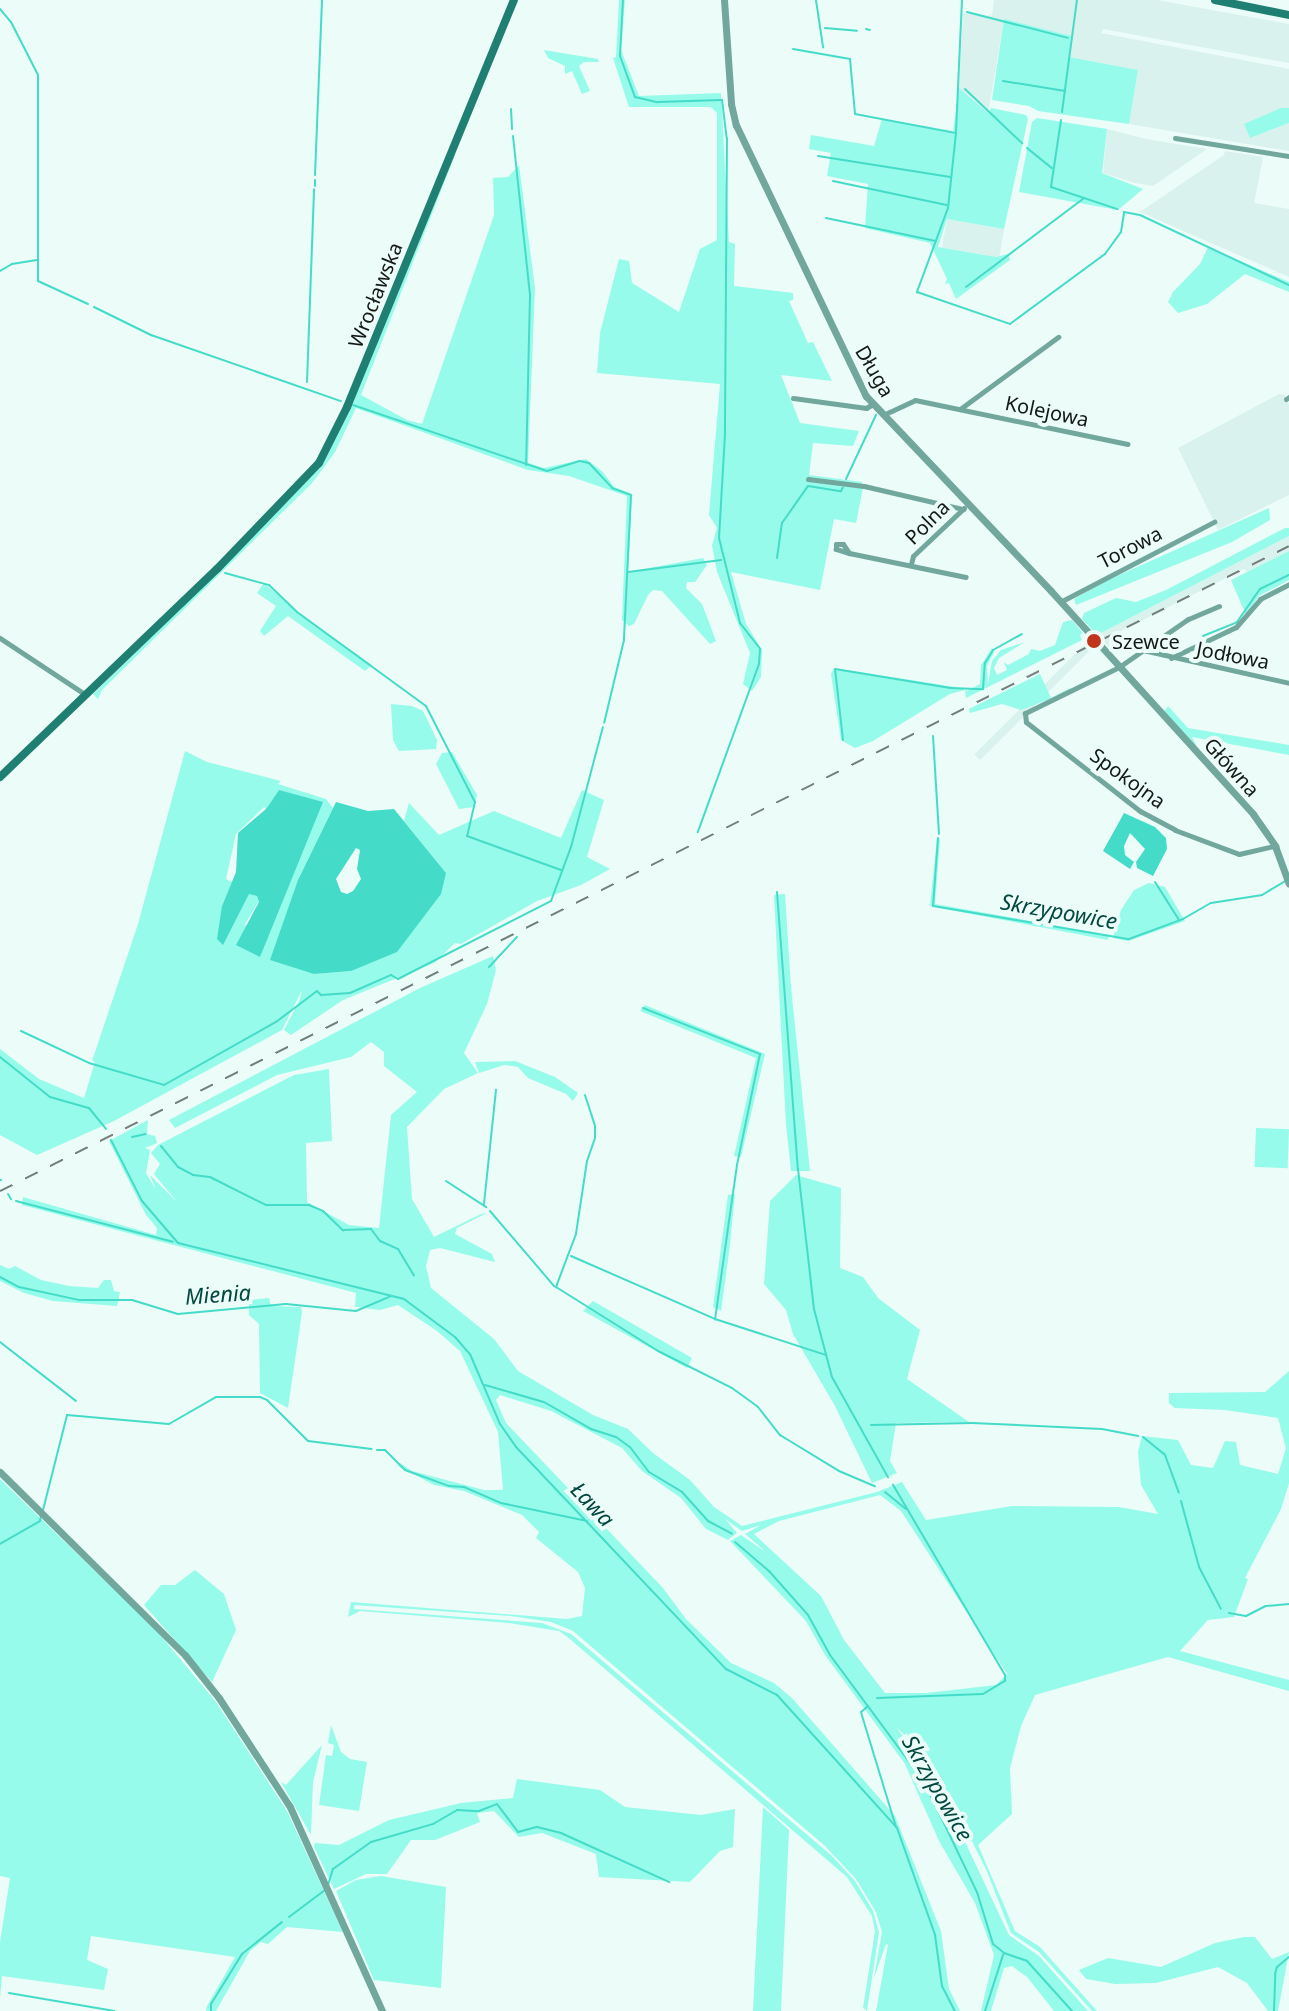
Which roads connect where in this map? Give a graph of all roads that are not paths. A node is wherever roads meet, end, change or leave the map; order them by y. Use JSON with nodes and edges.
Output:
{"nodes":[{"id":1,"x":514,"y":0,"type":"edge"},
{"id":2,"x":724,"y":0,"type":"edge"},
{"id":3,"x":1215,"y":0,"type":"edge"},
{"id":4,"x":1289,"y":15,"type":"edge"},
{"id":5,"x":1175,"y":138,"type":"dead end"},
{"id":6,"x":1289,"y":156,"type":"edge"},
{"id":7,"x":1058,"y":337,"type":"dead end"},
{"id":8,"x":793,"y":398,"type":"dead end"},
{"id":9,"x":873,"y":404,"type":"junction"},
{"id":10,"x":960,"y":409,"type":"junction"},
{"id":11,"x":883,"y":415,"type":"junction"},
{"id":12,"x":1128,"y":444,"type":"dead end"},
{"id":13,"x":808,"y":479,"type":"dead end"},
{"id":14,"x":966,"y":507,"type":"junction"},
{"id":15,"x":1214,"y":522,"type":"dead end"},
{"id":16,"x":849,"y":553,"type":"dead end"},
{"id":17,"x":911,"y":564,"type":"junction"},
{"id":18,"x":966,"y":577,"type":"dead end"},
{"id":19,"x":1289,"y":584,"type":"edge"},
{"id":20,"x":1060,"y":602,"type":"junction"},
{"id":21,"x":1219,"y":606,"type":"dead end"},
{"id":22,"x":0,"y":638,"type":"edge"},
{"id":23,"x":1143,"y":650,"type":"junction"},
{"id":24,"x":1170,"y":659,"type":"junction"},
{"id":25,"x":1119,"y":667,"type":"junction"},
{"id":26,"x":1134,"y":683,"type":"joint"},
{"id":27,"x":1289,"y":683,"type":"edge"},
{"id":28,"x":87,"y":696,"type":"junction"},
{"id":29,"x":0,"y":777,"type":"edge"},
{"id":30,"x":1275,"y":846,"type":"junction"},
{"id":31,"x":1289,"y":884,"type":"edge"},
{"id":32,"x":0,"y":1472,"type":"edge"},
{"id":33,"x":382,"y":2011,"type":"edge"}],
"edges":[{"from":1,"to":28,"type":"main road","name":"Wrocławska"},
{"from":2,"to":9,"type":"street","name":"Długa"},
{"from":3,"to":4,"type":"main road"},
{"from":5,"to":6,"type":"street"},
{"from":7,"to":10,"type":"street","name":"Kolejowa"},
{"from":8,"to":9,"type":"street"},
{"from":9,"to":11,"type":"street","name":"Długa"},
{"from":10,"to":11,"type":"street","name":"Kolejowa"},
{"from":10,"to":12,"type":"street","name":"Kolejowa"},
{"from":11,"to":14,"type":"street","name":"Długa"},
{"from":13,"to":14,"type":"street"},
{"from":14,"to":17,"type":"street","name":"Polna"},
{"from":14,"to":20,"type":"street","name":"Długa"},
{"from":15,"to":20,"type":"street","name":"Torowa"},
{"from":16,"to":17,"type":"street","name":"Polna"},
{"from":17,"to":18,"type":"street","name":"Polna"},
{"from":19,"to":24,"type":"street"},
{"from":20,"to":25,"type":"street","name":"Długa"},
{"from":21,"to":23,"type":"street"},
{"from":22,"to":28,"type":"street"},
{"from":23,"to":24,"type":"street","name":"Jodłowa"},
{"from":23,"to":25,"type":"street"},
{"from":24,"to":27,"type":"street","name":"Jodłowa"},
{"from":25,"to":26,"type":"street","name":"Długa"},
{"from":25,"to":30,"type":"street","name":"Spokojna"},
{"from":26,"to":30,"type":"street","name":"Główna"},
{"from":28,"to":29,"type":"main road","name":"Wrocławska"},
{"from":30,"to":31,"type":"street","name":"Główna"},
{"from":32,"to":33,"type":"street"}]}
